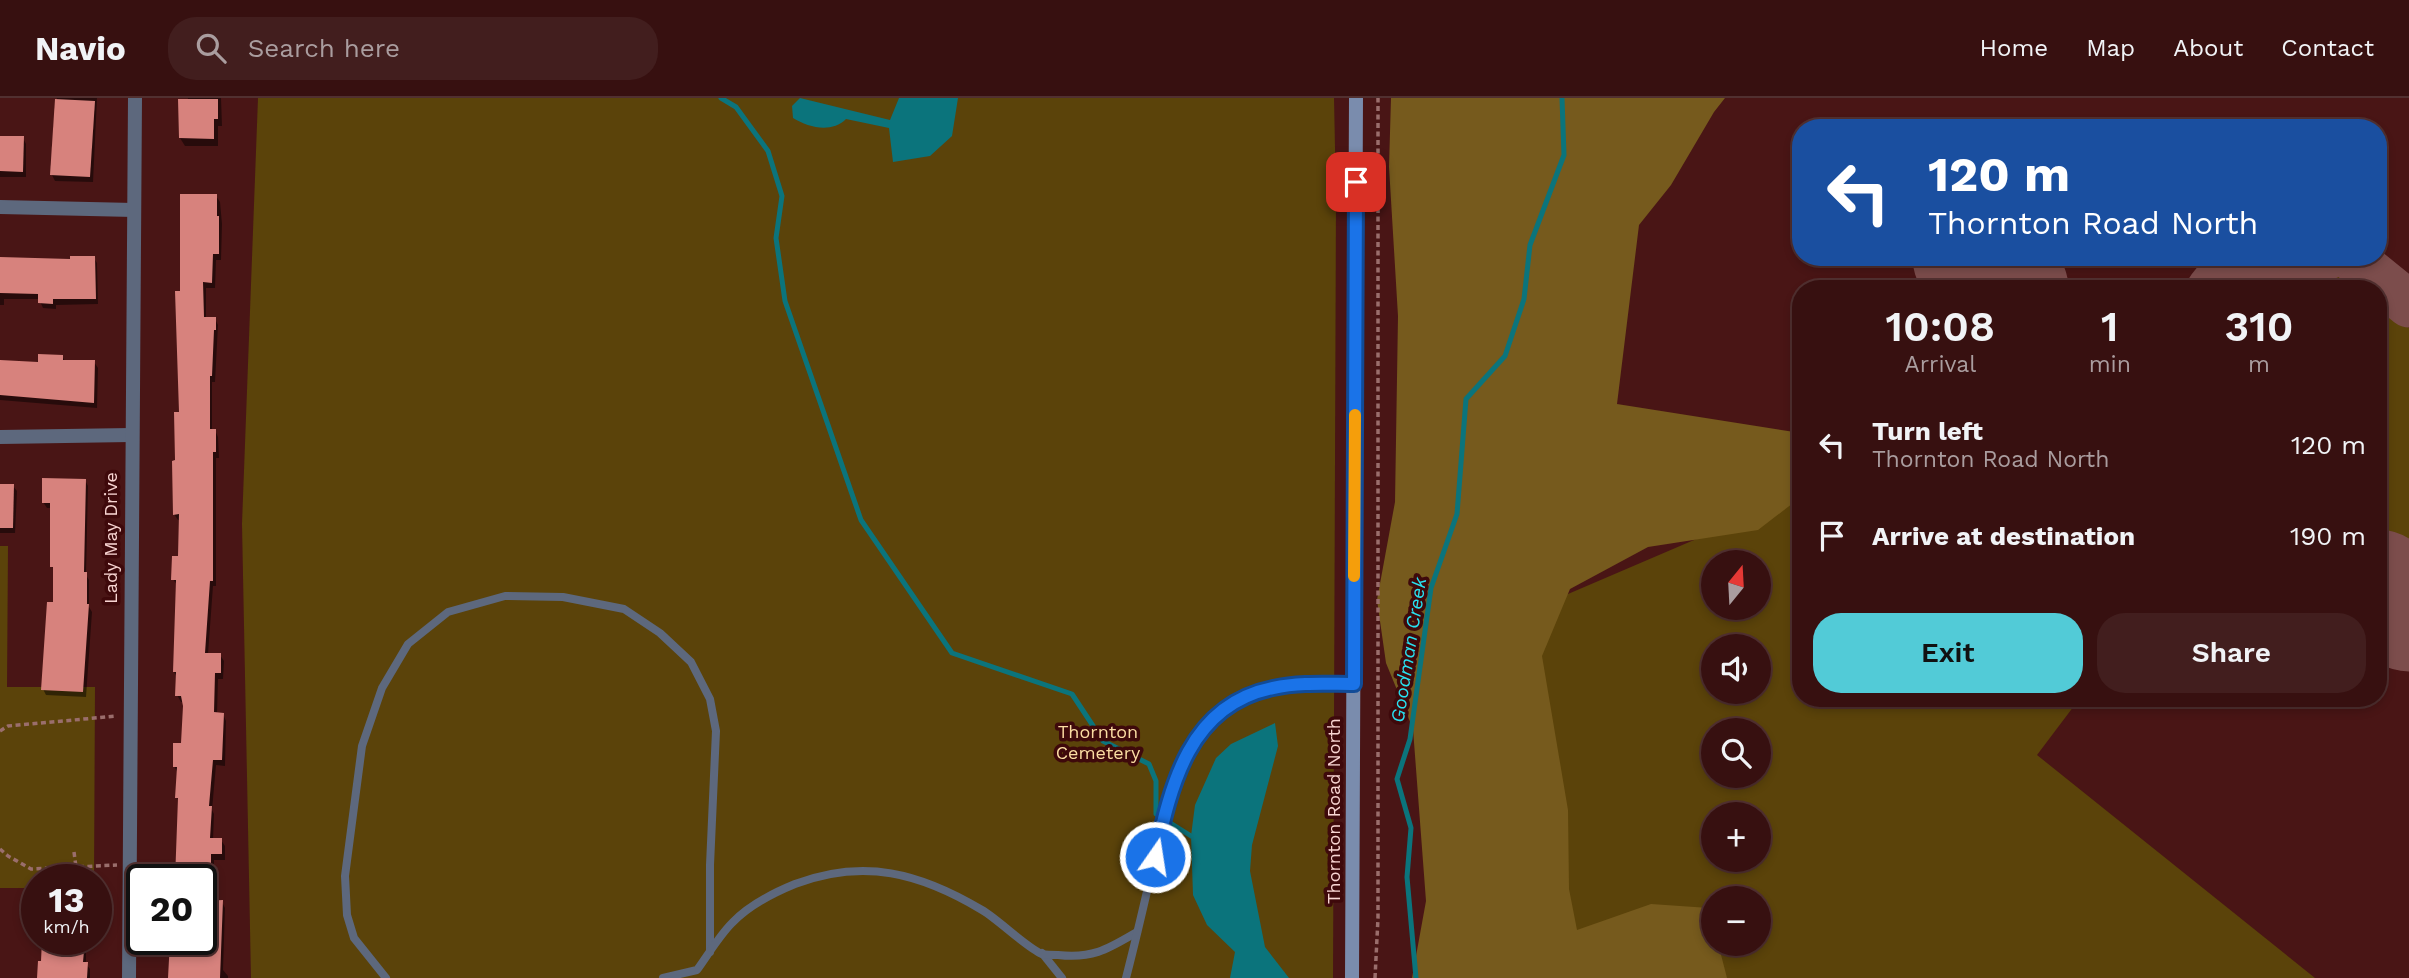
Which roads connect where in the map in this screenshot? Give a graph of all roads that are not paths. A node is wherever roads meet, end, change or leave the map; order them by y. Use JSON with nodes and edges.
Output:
{"nodes":[{"id":1,"x":135,"y":98,"type":"edge"},
{"id":2,"x":1356,"y":98,"type":"edge"},
{"id":3,"x":0,"y":207,"type":"edge"},
{"id":4,"x":134,"y":210,"type":"junction"},
{"id":5,"x":131,"y":435,"type":"junction"},
{"id":6,"x":0,"y":437,"type":"edge"},
{"id":7,"x":1354,"y":684,"type":"junction"},
{"id":8,"x":1137,"y":932,"type":"junction"},
{"id":9,"x":710,"y":952,"type":"junction"},
{"id":10,"x":1042,"y":954,"type":"junction"},
{"id":11,"x":697,"y":974,"type":"edge"},
{"id":12,"x":129,"y":978,"type":"edge"},
{"id":13,"x":386,"y":978,"type":"edge"},
{"id":14,"x":663,"y":978,"type":"edge"},
{"id":15,"x":1062,"y":978,"type":"edge"},
{"id":16,"x":1126,"y":978,"type":"edge"},
{"id":17,"x":1352,"y":978,"type":"edge"}],
"edges":[{"from":1,"to":4,"type":"street","name":"Lady May Drive"},
{"from":2,"to":7,"type":"main road","name":"Thornton Road North"},
{"from":3,"to":4,"type":"street"},
{"from":4,"to":5,"type":"street","name":"Lady May Drive"},
{"from":5,"to":6,"type":"street"},
{"from":5,"to":12,"type":"street","name":"Lady May Drive"},
{"from":7,"to":8,"type":"lane"},
{"from":7,"to":17,"type":"main road","name":"Thornton Road North"},
{"from":8,"to":10,"type":"lane"},
{"from":8,"to":16,"type":"lane"},
{"from":9,"to":10,"type":"lane"},
{"from":9,"to":11,"type":"lane"},
{"from":9,"to":13,"type":"lane"},
{"from":10,"to":15,"type":"lane"},
{"from":11,"to":14,"type":"lane"}]}
